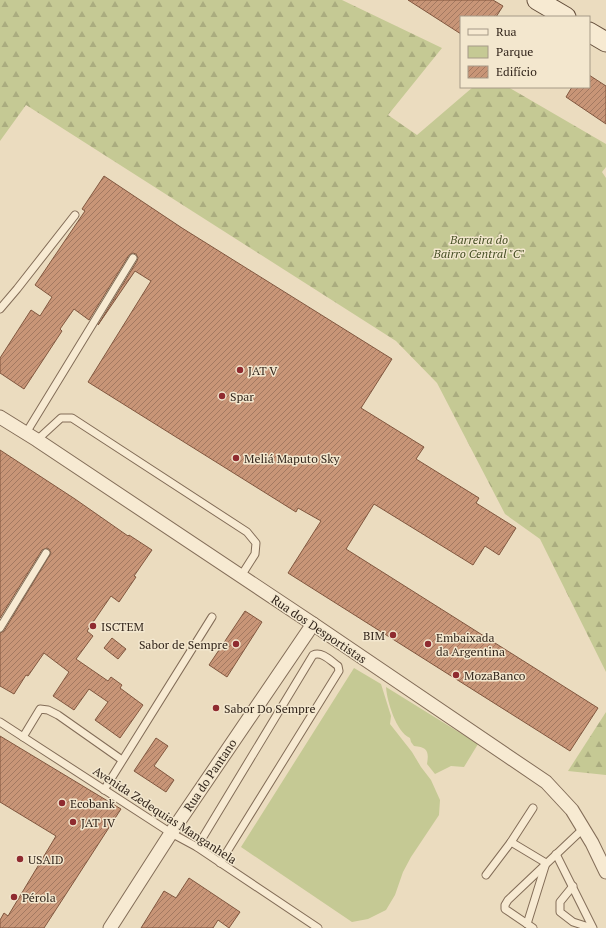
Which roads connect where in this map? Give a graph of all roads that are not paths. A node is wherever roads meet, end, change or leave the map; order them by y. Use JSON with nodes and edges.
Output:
{"nodes":[{"id":1,"x":537,"y":0,"type":"edge"},
{"id":2,"x":561,"y":9,"type":"edge"},
{"id":3,"x":590,"y":33,"type":"edge"},
{"id":4,"x":606,"y":42,"type":"edge"},
{"id":5,"x":76,"y":215,"type":"dead end"},
{"id":6,"x":134,"y":258,"type":"dead end"},
{"id":7,"x":0,"y":309,"type":"edge"},
{"id":8,"x":0,"y":417,"type":"edge"},
{"id":9,"x":32,"y":437,"type":"junction"},
{"id":10,"x":46,"y":553,"type":"dead end"},
{"id":11,"x":242,"y":576,"type":"junction"},
{"id":12,"x":212,"y":617,"type":"dead end"},
{"id":13,"x":312,"y":624,"type":"junction"},
{"id":14,"x":0,"y":628,"type":"edge"},
{"id":15,"x":0,"y":722,"type":"edge"},
{"id":16,"x":23,"y":737,"type":"junction"},
{"id":17,"x":122,"y":760,"type":"junction"},
{"id":18,"x":104,"y":790,"type":"junction"},
{"id":19,"x":533,"y":808,"type":"dead end"},
{"id":20,"x":584,"y":828,"type":"junction"},
{"id":21,"x":171,"y":833,"type":"junction"},
{"id":22,"x":512,"y":842,"type":"junction"},
{"id":23,"x":197,"y":847,"type":"junction"},
{"id":24,"x":556,"y":854,"type":"junction"},
{"id":25,"x":220,"y":863,"type":"junction"},
{"id":26,"x":546,"y":863,"type":"junction"},
{"id":27,"x":606,"y":872,"type":"edge"},
{"id":28,"x":486,"y":875,"type":"dead end"},
{"id":29,"x":573,"y":886,"type":"junction"},
{"id":30,"x":530,"y":926,"type":"edge"},
{"id":31,"x":110,"y":928,"type":"edge"},
{"id":32,"x":318,"y":928,"type":"edge"},
{"id":33,"x":593,"y":928,"type":"edge"}],
"edges":[{"from":1,"to":2,"type":"main road"},
{"from":3,"to":4,"type":"main road"},
{"from":5,"to":7,"type":"lane"},
{"from":6,"to":9,"type":"lane"},
{"from":8,"to":9,"type":"street","name":"Rua dos Desportistas"},
{"from":9,"to":11,"type":"street","name":"Rua dos Desportistas"},
{"from":9,"to":11,"type":"lane"},
{"from":10,"to":14,"type":"lane"},
{"from":11,"to":13,"type":"street","name":"Rua dos Desportistas"},
{"from":12,"to":17,"type":"lane"},
{"from":13,"to":20,"type":"street","name":"Rua dos Desportistas"},
{"from":13,"to":21,"type":"street","name":"Rua do Pantano"},
{"from":15,"to":16,"type":"lane","name":"Avenida Zedequias Manganhela"},
{"from":16,"to":17,"type":"lane"},
{"from":16,"to":18,"type":"lane","name":"Avenida Zedequias Manganhela"},
{"from":17,"to":18,"type":"lane"},
{"from":18,"to":21,"type":"lane","name":"Avenida Zedequias Manganhela"},
{"from":19,"to":22,"type":"lane"},
{"from":20,"to":24,"type":"lane"},
{"from":20,"to":27,"type":"street","name":"Rua dos Desportistas"},
{"from":21,"to":23,"type":"lane","name":"Avenida Zedequias Manganhela"},
{"from":21,"to":31,"type":"street","name":"Rua do Pantano"},
{"from":22,"to":26,"type":"lane"},
{"from":22,"to":28,"type":"lane"},
{"from":23,"to":25,"type":"lane","name":"Avenida Zedequias Manganhela"},
{"from":23,"to":25,"type":"lane"},
{"from":24,"to":26,"type":"lane"},
{"from":24,"to":29,"type":"lane"},
{"from":25,"to":32,"type":"lane","name":"Avenida Zedequias Manganhela"},
{"from":26,"to":30,"type":"lane"},
{"from":26,"to":30,"type":"lane"},
{"from":29,"to":33,"type":"lane"},
{"from":29,"to":33,"type":"lane"}]}
